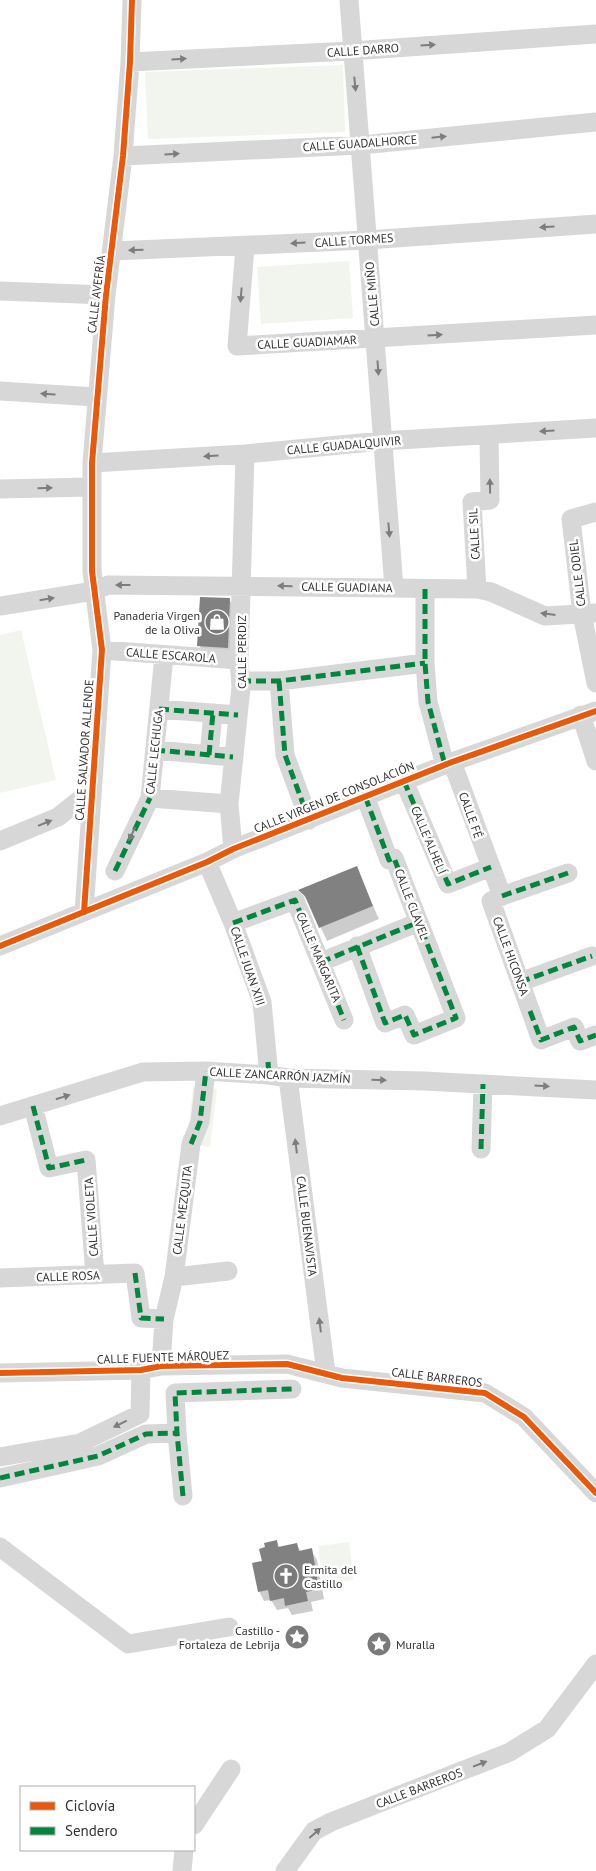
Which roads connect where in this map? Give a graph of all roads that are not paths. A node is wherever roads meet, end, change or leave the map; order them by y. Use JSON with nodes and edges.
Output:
{"nodes":[{"id":1,"x":349,"y":0,"type":"edge"},
{"id":2,"x":131,"y":1,"type":"edge"},
{"id":3,"x":596,"y":34,"type":"edge"},
{"id":4,"x":351,"y":51,"type":"junction"},
{"id":5,"x":130,"y":62,"type":"junction"},
{"id":6,"x":596,"y":122,"type":"edge"},
{"id":7,"x":361,"y":145,"type":"junction"},
{"id":8,"x":123,"y":156,"type":"junction"},
{"id":9,"x":596,"y":224,"type":"edge"},
{"id":10,"x":367,"y":240,"type":"junction"},
{"id":11,"x":245,"y":246,"type":"junction"},
{"id":12,"x":113,"y":251,"type":"junction"},
{"id":13,"x":0,"y":290,"type":"edge"},
{"id":14,"x":106,"y":295,"type":"junction"},
{"id":15,"x":596,"y":325,"type":"edge"},
{"id":16,"x":376,"y":338,"type":"junction"},
{"id":17,"x":0,"y":391,"type":"edge"},
{"id":18,"x":96,"y":397,"type":"junction"},
{"id":19,"x":596,"y":428,"type":"edge"},
{"id":20,"x":489,"y":436,"type":"junction"},
{"id":21,"x":382,"y":441,"type":"junction"},
{"id":22,"x":245,"y":454,"type":"junction"},
{"id":23,"x":92,"y":463,"type":"junction"},
{"id":24,"x":91,"y":487,"type":"junction"},
{"id":25,"x":0,"y":489,"type":"edge"},
{"id":26,"x":596,"y":512,"type":"edge"},
{"id":27,"x":242,"y":586,"type":"junction"},
{"id":28,"x":394,"y":588,"type":"junction"},
{"id":29,"x":477,"y":588,"type":"junction"},
{"id":30,"x":425,"y":589,"type":"junction"},
{"id":31,"x":94,"y":591,"type":"junction"},
{"id":32,"x":0,"y":606,"type":"edge"},
{"id":33,"x":589,"y":613,"type":"edge"},
{"id":34,"x":102,"y":650,"type":"junction"},
{"id":35,"x":164,"y":656,"type":"junction"},
{"id":36,"x":239,"y":660,"type":"junction"},
{"id":37,"x":425,"y":663,"type":"junction"},
{"id":38,"x":241,"y":681,"type":"junction"},
{"id":39,"x":280,"y":681,"type":"junction"},
{"id":40,"x":596,"y":682,"type":"edge"},
{"id":41,"x":159,"y":709,"type":"junction"},
{"id":42,"x":213,"y":713,"type":"junction"},
{"id":43,"x":589,"y":713,"type":"edge"},
{"id":44,"x":238,"y":715,"type":"junction"},
{"id":45,"x":155,"y":750,"type":"junction"},
{"id":46,"x":209,"y":755,"type":"junction"},
{"id":47,"x":234,"y":757,"type":"junction"},
{"id":48,"x":596,"y":760,"type":"edge"},
{"id":49,"x":449,"y":764,"type":"junction"},
{"id":50,"x":404,"y":781,"type":"junction"},
{"id":51,"x":92,"y":790,"type":"junction"},
{"id":52,"x":365,"y":796,"type":"junction"},
{"id":53,"x":150,"y":798,"type":"junction"},
{"id":54,"x":229,"y":804,"type":"junction"},
{"id":55,"x":309,"y":820,"type":"junction"},
{"id":56,"x":0,"y":841,"type":"edge"},
{"id":57,"x":233,"y":849,"type":"junction"},
{"id":58,"x":207,"y":862,"type":"junction"},
{"id":59,"x":491,"y":867,"type":"junction"},
{"id":60,"x":114,"y":871,"type":"dead end"},
{"id":61,"x":568,"y":873,"type":"dead end"},
{"id":62,"x":496,"y":899,"type":"junction"},
{"id":63,"x":84,"y":912,"type":"junction"},
{"id":64,"x":419,"y":922,"type":"junction"},
{"id":65,"x":233,"y":923,"type":"junction"},
{"id":66,"x":0,"y":946,"type":"edge"},
{"id":67,"x":357,"y":946,"type":"junction"},
{"id":68,"x":592,"y":956,"type":"dead end"},
{"id":69,"x":321,"y":962,"type":"junction"},
{"id":70,"x":520,"y":982,"type":"junction"},
{"id":71,"x":344,"y":1020,"type":"dead end"},
{"id":72,"x":596,"y":1035,"type":"edge"},
{"id":73,"x":268,"y":1069,"type":"junction"},
{"id":74,"x":206,"y":1071,"type":"junction"},
{"id":75,"x":288,"y":1078,"type":"junction"},
{"id":76,"x":483,"y":1084,"type":"junction"},
{"id":77,"x":596,"y":1090,"type":"edge"},
{"id":78,"x":33,"y":1106,"type":"junction"},
{"id":79,"x":0,"y":1116,"type":"edge"},
{"id":80,"x":481,"y":1148,"type":"dead end"},
{"id":81,"x":228,"y":1271,"type":"dead end"},
{"id":82,"x":95,"y":1275,"type":"junction"},
{"id":83,"x":174,"y":1277,"type":"junction"},
{"id":84,"x":0,"y":1278,"type":"edge"},
{"id":85,"x":164,"y":1319,"type":"junction"},
{"id":86,"x":161,"y":1366,"type":"junction"},
{"id":87,"x":141,"y":1370,"type":"junction"},
{"id":88,"x":0,"y":1373,"type":"edge"},
{"id":89,"x":326,"y":1373,"type":"junction"},
{"id":90,"x":292,"y":1389,"type":"dead end"},
{"id":91,"x":177,"y":1433,"type":"junction"},
{"id":92,"x":0,"y":1457,"type":"edge"},
{"id":93,"x":0,"y":1478,"type":"edge"},
{"id":94,"x":596,"y":1493,"type":"edge"},
{"id":95,"x":183,"y":1496,"type":"dead end"},
{"id":96,"x":0,"y":1547,"type":"edge"},
{"id":97,"x":229,"y":1626,"type":"dead end"},
{"id":98,"x":596,"y":1664,"type":"edge"},
{"id":99,"x":231,"y":1769,"type":"dead end"},
{"id":100,"x":195,"y":1823,"type":"edge"},
{"id":101,"x":184,"y":1851,"type":"edge"},
{"id":102,"x":287,"y":1870,"type":"edge"},
{"id":103,"x":182,"y":1871,"type":"edge"}],
"edges":[{"from":1,"to":4,"type":"street","name":"CALLE MIÑO"},
{"from":2,"to":5,"type":"street","name":"CALLE AVEFRÍA"},
{"from":4,"to":3,"type":"street","name":"CALLE DARRO","one_way":true},
{"from":5,"to":4,"type":"street","name":"CALLE DARRO","one_way":true},
{"from":4,"to":7,"type":"street","name":"CALLE MIÑO","one_way":true},
{"from":5,"to":8,"type":"street","name":"CALLE AVEFRÍA"},
{"from":7,"to":6,"type":"street","name":"CALLE GUADALHORCE","one_way":true},
{"from":8,"to":7,"type":"street","name":"CALLE GUADALHORCE","one_way":true},
{"from":7,"to":10,"type":"street","name":"CALLE MIÑO"},
{"from":8,"to":12,"type":"street","name":"CALLE AVEFRÍA"},
{"from":9,"to":10,"type":"street","name":"CALLE TORMES","one_way":true},
{"from":10,"to":11,"type":"street","name":"CALLE TORMES","one_way":true},
{"from":10,"to":16,"type":"street","name":"CALLE MIÑO"},
{"from":11,"to":12,"type":"street","name":"CALLE TORMES","one_way":true},
{"from":11,"to":16,"type":"street","name":"CALLE GUADIAMAR","one_way":true},
{"from":12,"to":14,"type":"street","name":"CALLE AVEFRÍA"},
{"from":13,"to":14,"type":"street"},
{"from":14,"to":18,"type":"street","name":"CALLE AVEFRÍA"},
{"from":16,"to":15,"type":"street","name":"CALLE GUADIAMAR","one_way":true},
{"from":16,"to":21,"type":"street","name":"CALLE MIÑO","one_way":true},
{"from":18,"to":17,"type":"street","one_way":true},
{"from":18,"to":23,"type":"street","name":"CALLE AVEFRÍA"},
{"from":19,"to":20,"type":"street","name":"CALLE GUADALQUIVIR","one_way":true},
{"from":20,"to":21,"type":"street","name":"CALLE GUADALQUIVIR"},
{"from":29,"to":20,"type":"street","name":"CALLE SIL","one_way":true},
{"from":21,"to":22,"type":"street","name":"CALLE GUADALQUIVIR"},
{"from":21,"to":28,"type":"street","name":"CALLE MIÑO","one_way":true},
{"from":22,"to":23,"type":"street","name":"CALLE GUADALQUIVIR","one_way":true},
{"from":22,"to":27,"type":"street","name":"CALLE PERDIZ"},
{"from":23,"to":24,"type":"street","name":"CALLE AVEFRÍA"},
{"from":25,"to":24,"type":"street","one_way":true},
{"from":24,"to":31,"type":"street","name":"CALLE AVEFRÍA"},
{"from":26,"to":33,"type":"street","name":"CALLE ODIEL"},
{"from":28,"to":27,"type":"street","name":"CALLE GUADIANA","one_way":true},
{"from":27,"to":31,"type":"street","name":"CALLE GUADIANA","one_way":true},
{"from":27,"to":36,"type":"street","name":"CALLE PERDIZ"},
{"from":28,"to":30,"type":"street","name":"CALLE GUADIANA"},
{"from":29,"to":30,"type":"street","name":"CALLE GUADIANA"},
{"from":33,"to":29,"type":"street","name":"CALLE GUADIANA","one_way":true},
{"from":30,"to":37,"type":"street","name":"CALLE FÉ"},
{"from":32,"to":31,"type":"street","name":"CALLE GUADIANA","one_way":true},
{"from":31,"to":34,"type":"street","name":"CALLE SALVADOR ALLENDE"},
{"from":33,"to":40,"type":"street","name":"CALLE ODIEL"},
{"from":34,"to":35,"type":"street","name":"CALLE ESCAROLA"},
{"from":34,"to":51,"type":"street","name":"CALLE SALVADOR ALLENDE"},
{"from":35,"to":36,"type":"street","name":"CALLE ESCAROLA"},
{"from":35,"to":41,"type":"street","name":"CALLE LECHUGA"},
{"from":36,"to":38,"type":"street","name":"CALLE PERDIZ"},
{"from":37,"to":39,"type":"street"},
{"from":37,"to":49,"type":"street","name":"CALLE FÉ"},
{"from":38,"to":39,"type":"street"},
{"from":38,"to":44,"type":"street","name":"CALLE PERDIZ"},
{"from":39,"to":55,"type":"street"},
{"from":41,"to":42,"type":"street"},
{"from":41,"to":45,"type":"street","name":"CALLE LECHUGA"},
{"from":42,"to":44,"type":"street"},
{"from":42,"to":46,"type":"street"},
{"from":43,"to":48,"type":"street"},
{"from":43,"to":49,"type":"street","name":"CALLE VIRGEN DE CONSOLACIÓN"},
{"from":44,"to":47,"type":"street","name":"CALLE PERDIZ"},
{"from":45,"to":46,"type":"street"},
{"from":45,"to":53,"type":"street","name":"CALLE LECHUGA"},
{"from":46,"to":47,"type":"street"},
{"from":47,"to":54,"type":"street","name":"CALLE PERDIZ"},
{"from":49,"to":50,"type":"street","name":"CALLE VIRGEN DE CONSOLACIÓN"},
{"from":49,"to":59,"type":"street","name":"CALLE FÉ"},
{"from":50,"to":52,"type":"street","name":"CALLE VIRGEN DE CONSOLACIÓN"},
{"from":50,"to":59,"type":"street","name":"CALLE ALHELÍ"},
{"from":56,"to":51,"type":"street","one_way":true},
{"from":51,"to":63,"type":"street","name":"CALLE SALVADOR ALLENDE"},
{"from":52,"to":55,"type":"street","name":"CALLE VIRGEN DE CONSOLACIÓN"},
{"from":52,"to":64,"type":"street","name":"CALLE CLAVEL"},
{"from":53,"to":54,"type":"street"},
{"from":53,"to":60,"type":"street","name":"CALLE LECHUGA","one_way":true},
{"from":54,"to":57,"type":"street","name":"CALLE PERDIZ"},
{"from":55,"to":57,"type":"street","name":"CALLE VIRGEN DE CONSOLACIÓN"},
{"from":57,"to":58,"type":"street","name":"CALLE VIRGEN DE CONSOLACIÓN"},
{"from":58,"to":63,"type":"street","name":"CALLE VIRGEN DE CONSOLACIÓN"},
{"from":58,"to":65,"type":"street","name":"CALLE JUAN XIII"},
{"from":59,"to":62,"type":"street","name":"CALLE FÉ"},
{"from":61,"to":62,"type":"street"},
{"from":62,"to":70,"type":"street","name":"CALLE HICONSA"},
{"from":63,"to":66,"type":"street","name":"CALLE VIRGEN DE CONSOLACIÓN"},
{"from":64,"to":67,"type":"street"},
{"from":64,"to":67,"type":"street","name":"CALLE CLAVEL"},
{"from":65,"to":69,"type":"street","name":"CALLE MARGARITA"},
{"from":65,"to":73,"type":"street","name":"CALLE JUAN XIII"},
{"from":67,"to":69,"type":"street"},
{"from":68,"to":70,"type":"street"},
{"from":69,"to":71,"type":"street","name":"CALLE MARGARITA"},
{"from":70,"to":72,"type":"street","name":"CALLE HICONSA"},
{"from":73,"to":74,"type":"street","name":"CALLE ZANCARRÓN JAZMÍN"},
{"from":73,"to":75,"type":"street","name":"CALLE ZANCARRÓN JAZMÍN"},
{"from":78,"to":74,"type":"street","name":"CALLE ZANCARRÓN JAZMÍN","one_way":true},
{"from":74,"to":83,"type":"street","name":"CALLE MEZQUITA"},
{"from":75,"to":76,"type":"street","name":"CALLE ZANCARRÓN JAZMÍN","one_way":true},
{"from":89,"to":75,"type":"street","name":"CALLE BUENAVISTA","one_way":true},
{"from":76,"to":77,"type":"street","name":"CALLE ZANCARRÓN JAZMÍN","one_way":true},
{"from":76,"to":80,"type":"street"},
{"from":78,"to":79,"type":"street","name":"CALLE ZANCARRÓN JAZMÍN"},
{"from":78,"to":82,"type":"street","name":"CALLE VIOLETA"},
{"from":81,"to":83,"type":"street"},
{"from":82,"to":84,"type":"street","name":"CALLE ROSA"},
{"from":82,"to":85,"type":"street","name":"CALLE ROSA"},
{"from":83,"to":85,"type":"street","name":"CALLE MEZQUITA"},
{"from":85,"to":86,"type":"street","name":"CALLE MEZQUITA"},
{"from":86,"to":87,"type":"street","name":"CALLE FUENTE MÁRQUEZ"},
{"from":86,"to":89,"type":"street","name":"CALLE FUENTE MÁRQUEZ"},
{"from":87,"to":88,"type":"street","name":"CALLE FUENTE MÁRQUEZ"},
{"from":87,"to":92,"type":"street","one_way":true},
{"from":89,"to":94,"type":"street","name":"CALLE BARREROS"},
{"from":90,"to":91,"type":"street"},
{"from":91,"to":93,"type":"street"},
{"from":91,"to":95,"type":"street"},
{"from":96,"to":97,"type":"street"},
{"from":102,"to":98,"type":"street","name":"CALLE BARREROS","one_way":true},
{"from":99,"to":100,"type":"street"},
{"from":101,"to":103,"type":"street"}]}
